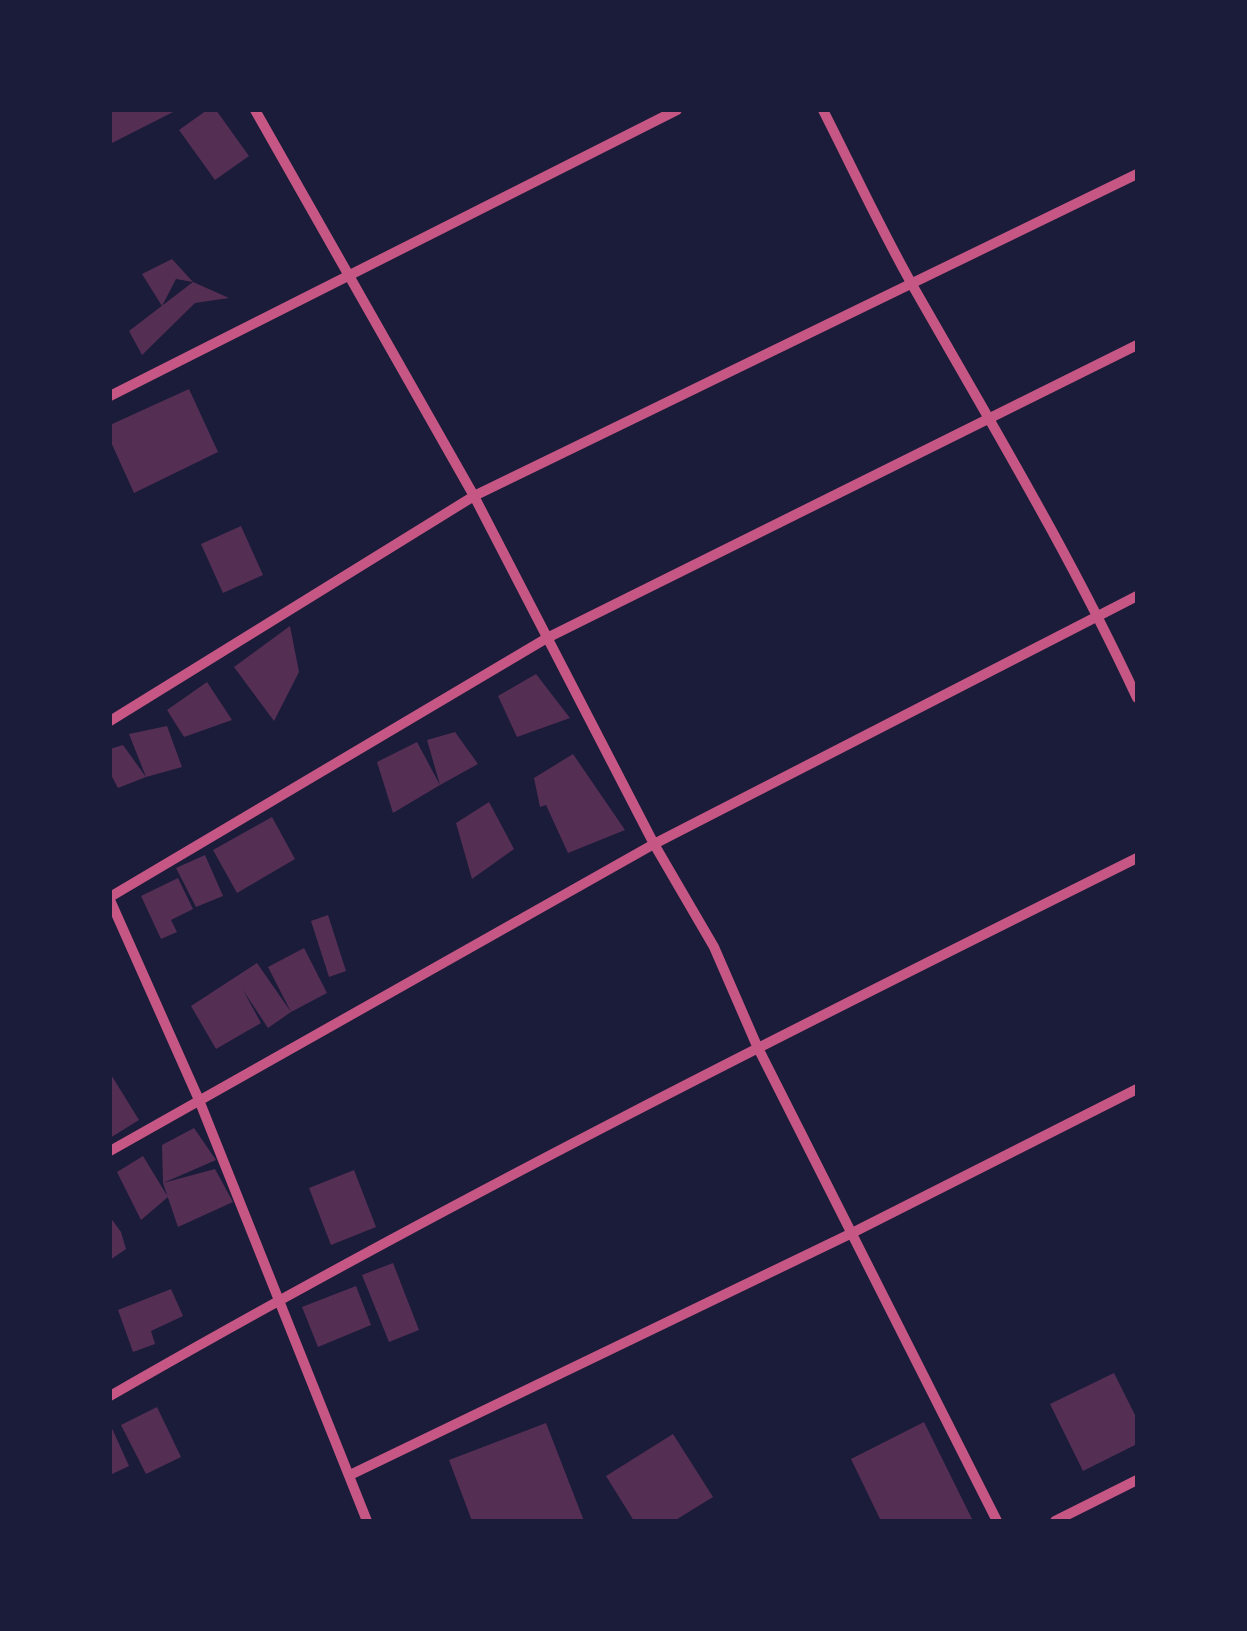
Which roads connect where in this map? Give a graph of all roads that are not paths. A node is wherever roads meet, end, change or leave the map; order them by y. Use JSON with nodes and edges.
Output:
{"nodes":[{"id":1,"x":256,"y":110,"type":"edge"},
{"id":2,"x":677,"y":110,"type":"edge"},
{"id":3,"x":823,"y":110,"type":"edge"},
{"id":4,"x":1137,"y":174,"type":"edge"},
{"id":5,"x":350,"y":274,"type":"junction"},
{"id":6,"x":912,"y":285,"type":"junction"},
{"id":7,"x":1137,"y":346,"type":"edge"},
{"id":8,"x":110,"y":396,"type":"edge"},
{"id":9,"x":991,"y":417,"type":"junction"},
{"id":10,"x":474,"y":496,"type":"junction"},
{"id":11,"x":1137,"y":596,"type":"edge"},
{"id":12,"x":1098,"y":615,"type":"junction"},
{"id":13,"x":547,"y":638,"type":"junction"},
{"id":14,"x":1137,"y":698,"type":"edge"},
{"id":15,"x":110,"y":720,"type":"edge"},
{"id":16,"x":654,"y":844,"type":"junction"},
{"id":17,"x":1137,"y":858,"type":"edge"},
{"id":18,"x":110,"y":898,"type":"edge"},
{"id":19,"x":757,"y":1046,"type":"junction"},
{"id":20,"x":1137,"y":1089,"type":"edge"},
{"id":21,"x":199,"y":1100,"type":"junction"},
{"id":22,"x":110,"y":1150,"type":"edge"},
{"id":23,"x":850,"y":1234,"type":"junction"},
{"id":24,"x":280,"y":1298,"type":"junction"},
{"id":25,"x":110,"y":1396,"type":"edge"},
{"id":26,"x":350,"y":1476,"type":"junction"},
{"id":27,"x":1137,"y":1480,"type":"edge"},
{"id":28,"x":367,"y":1521,"type":"edge"},
{"id":29,"x":998,"y":1521,"type":"edge"},
{"id":30,"x":1055,"y":1521,"type":"edge"}],
"edges":[{"from":1,"to":5,"type":"street"},
{"from":2,"to":5,"type":"street"},
{"from":3,"to":6,"type":"street"},
{"from":4,"to":6,"type":"street"},
{"from":5,"to":8,"type":"street"},
{"from":5,"to":10,"type":"street"},
{"from":6,"to":9,"type":"street"},
{"from":6,"to":10,"type":"street"},
{"from":7,"to":9,"type":"street"},
{"from":9,"to":12,"type":"street"},
{"from":9,"to":13,"type":"street"},
{"from":10,"to":13,"type":"street"},
{"from":10,"to":15,"type":"street"},
{"from":11,"to":12,"type":"street"},
{"from":12,"to":14,"type":"street"},
{"from":12,"to":16,"type":"street"},
{"from":13,"to":16,"type":"street"},
{"from":13,"to":18,"type":"street"},
{"from":16,"to":19,"type":"street"},
{"from":16,"to":21,"type":"street"},
{"from":17,"to":19,"type":"street"},
{"from":18,"to":21,"type":"street"},
{"from":19,"to":23,"type":"street"},
{"from":19,"to":24,"type":"street"},
{"from":20,"to":23,"type":"street"},
{"from":21,"to":22,"type":"street"},
{"from":21,"to":24,"type":"street"},
{"from":23,"to":26,"type":"street"},
{"from":23,"to":29,"type":"street"},
{"from":24,"to":25,"type":"street"},
{"from":24,"to":26,"type":"street"},
{"from":26,"to":28,"type":"street"},
{"from":27,"to":30,"type":"street"}]}
